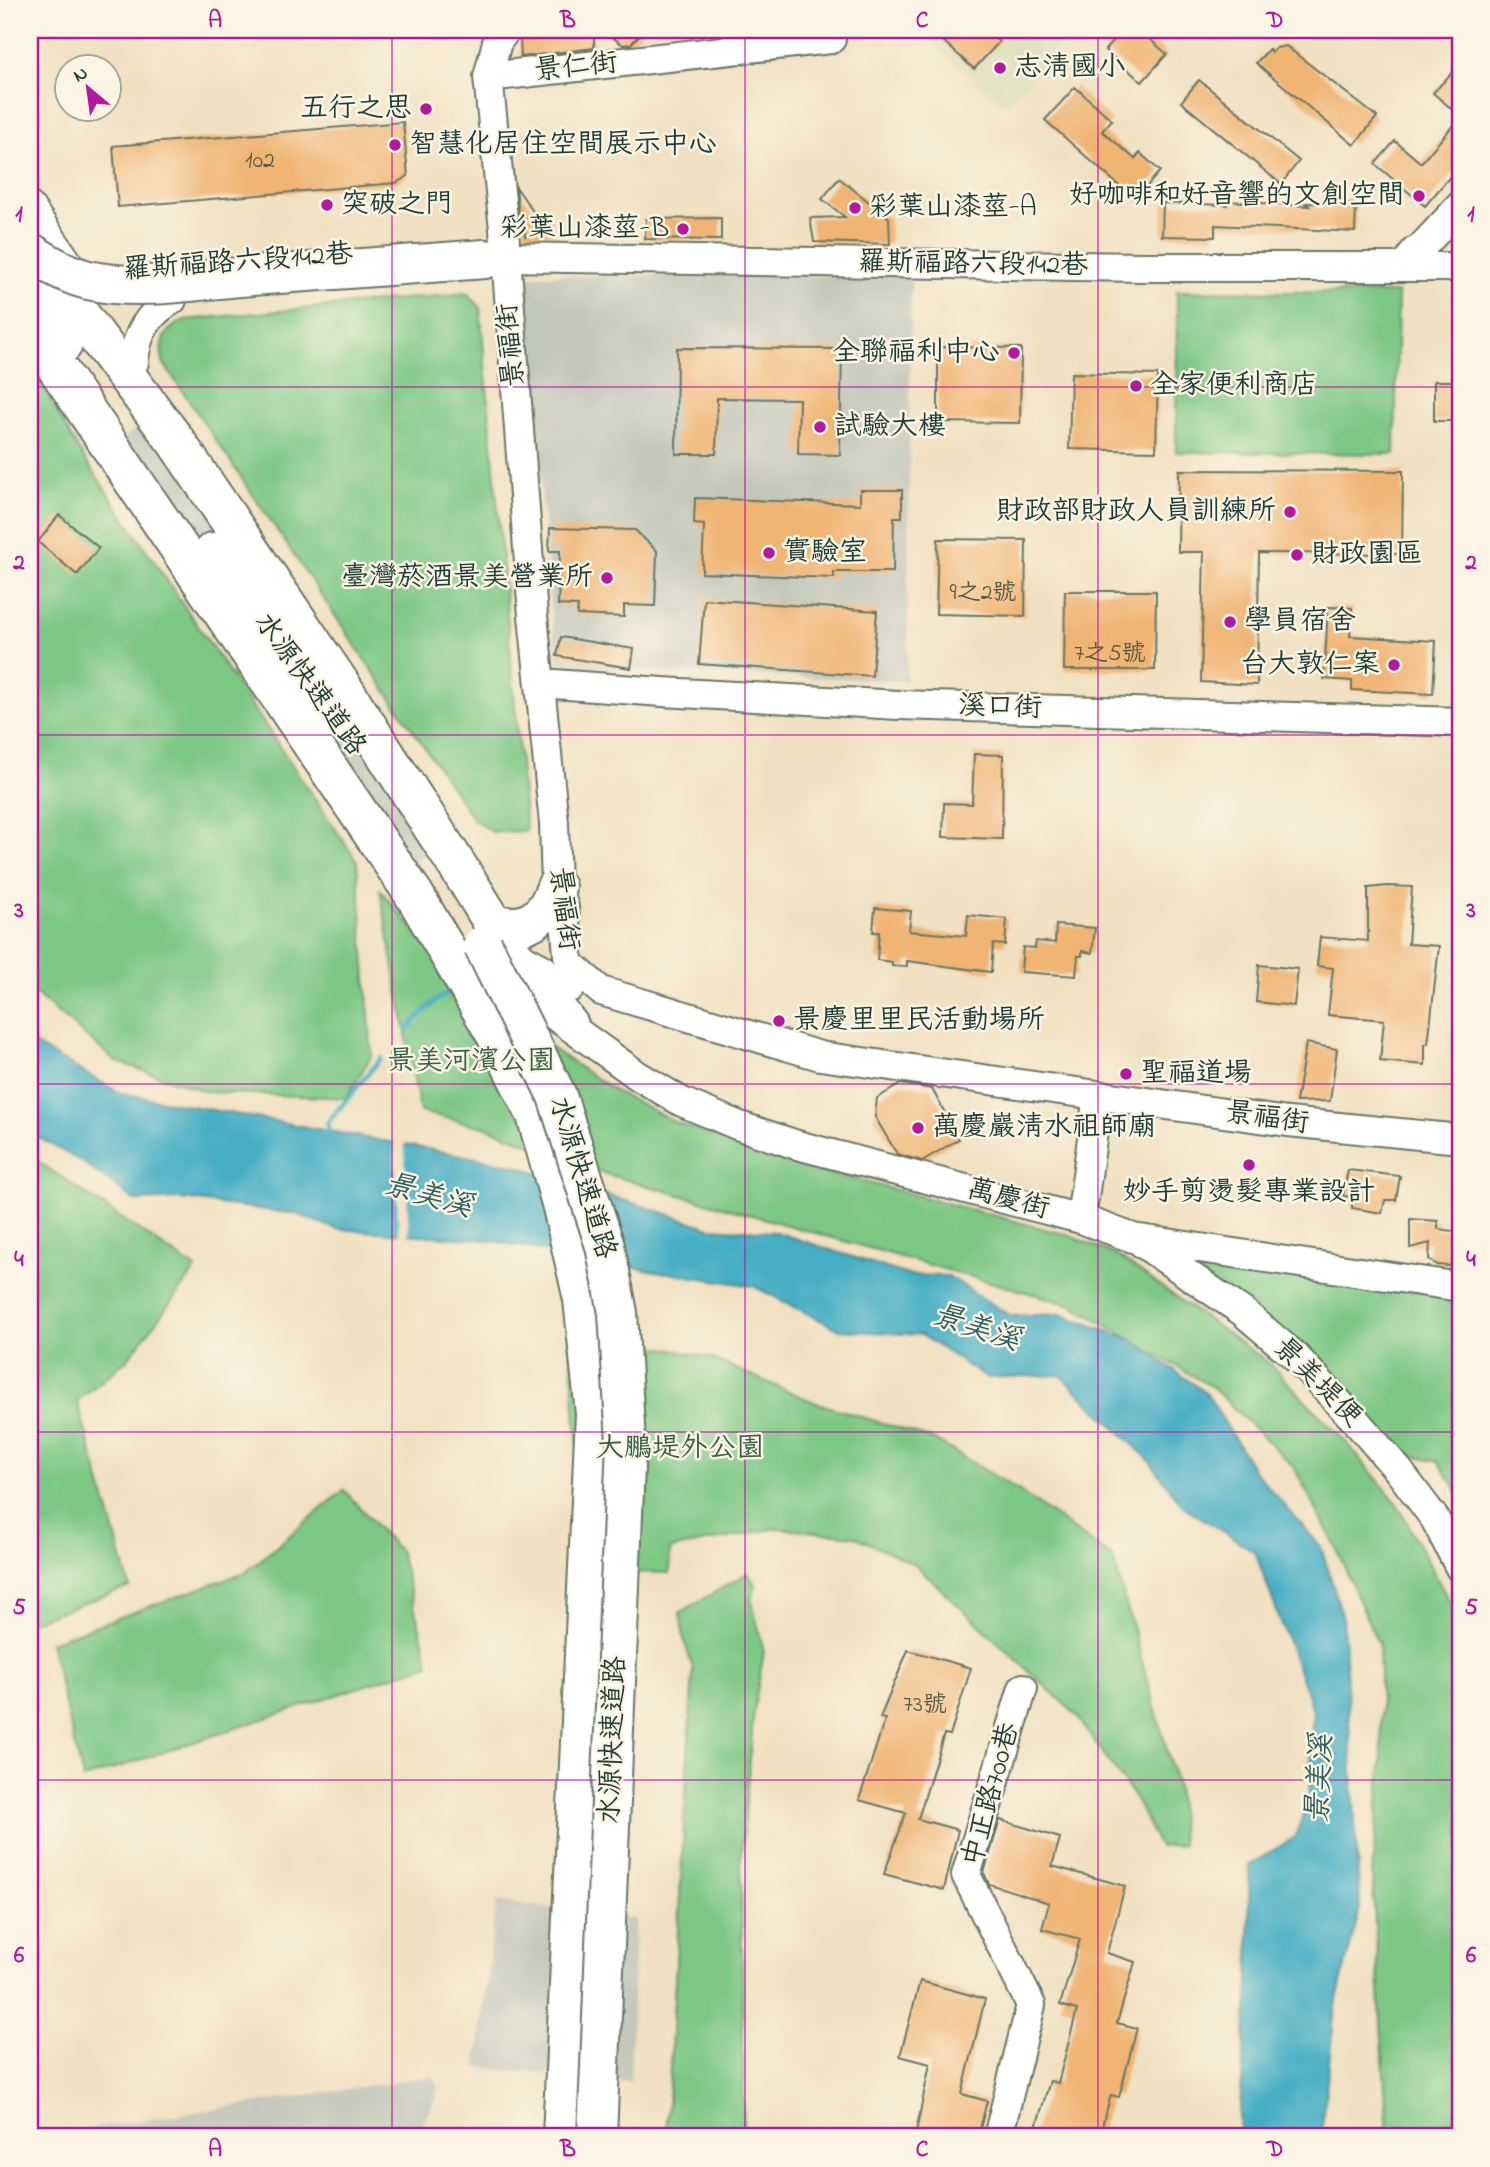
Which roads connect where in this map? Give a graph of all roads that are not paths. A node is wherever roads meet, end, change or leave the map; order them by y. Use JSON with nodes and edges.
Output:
{"nodes":[{"id":1,"x":506,"y":30,"type":"edge"},
{"id":2,"x":831,"y":39,"type":"dead end"},
{"id":3,"x":488,"y":77,"type":"junction"},
{"id":4,"x":1460,"y":206,"type":"edge"},
{"id":5,"x":30,"y":207,"type":"edge"},
{"id":6,"x":40,"y":251,"type":"edge"},
{"id":7,"x":496,"y":258,"type":"junction"},
{"id":8,"x":1405,"y":267,"type":"junction"},
{"id":9,"x":1460,"y":267,"type":"edge"},
{"id":10,"x":30,"y":293,"type":"edge"},
{"id":11,"x":172,"y":300,"type":"junction"},
{"id":12,"x":30,"y":311,"type":"edge"},
{"id":13,"x":30,"y":328,"type":"edge"},
{"id":14,"x":134,"y":362,"type":"dead end"},
{"id":15,"x":541,"y":682,"type":"junction"},
{"id":16,"x":1460,"y":722,"type":"edge"},
{"id":17,"x":556,"y":887,"type":"junction"},
{"id":18,"x":493,"y":923,"type":"junction"},
{"id":19,"x":480,"y":961,"type":"junction"},
{"id":20,"x":555,"y":980,"type":"junction"},
{"id":21,"x":601,"y":990,"type":"junction"},
{"id":22,"x":582,"y":1034,"type":"junction"},
{"id":23,"x":1098,"y":1095,"type":"junction"},
{"id":24,"x":1460,"y":1139,"type":"edge"},
{"id":25,"x":1082,"y":1219,"type":"junction"},
{"id":26,"x":1133,"y":1238,"type":"junction"},
{"id":27,"x":1460,"y":1287,"type":"edge"},
{"id":28,"x":1460,"y":1568,"type":"edge"},
{"id":29,"x":1023,"y":1688,"type":"dead end"},
{"id":30,"x":562,"y":2137,"type":"edge"},
{"id":31,"x":597,"y":2137,"type":"edge"},
{"id":32,"x":998,"y":2137,"type":"edge"}],
"edges":[{"from":1,"to":3,"type":"street","name":"景福街"},
{"from":2,"to":3,"type":"street","name":"景仁街"},
{"from":3,"to":7,"type":"street","name":"景福街"},
{"from":4,"to":8,"type":"street"},
{"from":5,"to":6,"type":"street"},
{"from":6,"to":7,"type":"street","name":"羅斯福路六段142巷"},
{"from":6,"to":7,"type":"highway","bridge":true},
{"from":6,"to":11,"type":"street","name":"羅斯福路六段142巷"},
{"from":6,"to":18,"type":"highway","bridge":true},
{"from":7,"to":8,"type":"street","name":"羅斯福路六段142巷"},
{"from":7,"to":11,"type":"street","name":"羅斯福路六段142巷"},
{"from":7,"to":15,"type":"street","name":"景福街"},
{"from":8,"to":9,"type":"street","name":"羅斯福路六段142巷"},
{"from":10,"to":31,"type":"highway","name":"水源快速道路","bridge":true},
{"from":11,"to":14,"type":"street"},
{"from":12,"to":19,"type":"street"},
{"from":13,"to":30,"type":"highway","name":"水源快速道路"},
{"from":15,"to":16,"type":"street","name":"溪口街"},
{"from":15,"to":17,"type":"street","name":"景福街"},
{"from":17,"to":18,"type":"highway"},
{"from":17,"to":21,"type":"street","name":"景福街"},
{"from":18,"to":20,"type":"highway"},
{"from":19,"to":20,"type":"street"},
{"from":19,"to":22,"type":"street"},
{"from":20,"to":21,"type":"street"},
{"from":20,"to":22,"type":"street"},
{"from":21,"to":23,"type":"street","name":"景福街"},
{"from":22,"to":25,"type":"street","name":"萬慶街"},
{"from":23,"to":24,"type":"street","name":"景福街"},
{"from":23,"to":25,"type":"street"},
{"from":25,"to":26,"type":"street","name":"萬慶街"},
{"from":26,"to":27,"type":"street","name":"萬慶街"},
{"from":26,"to":28,"type":"street","name":"景美堤便"},
{"from":29,"to":32,"type":"street","name":"中正路700巷"}]}
